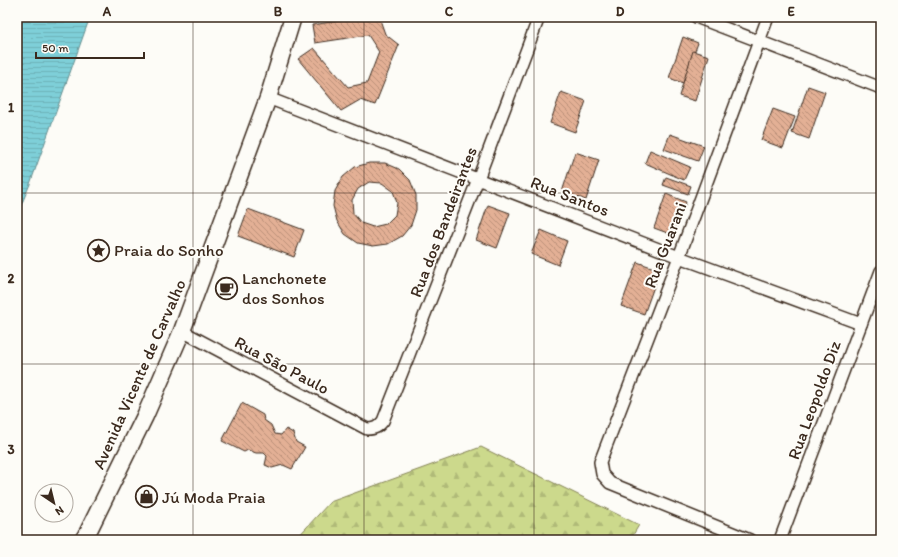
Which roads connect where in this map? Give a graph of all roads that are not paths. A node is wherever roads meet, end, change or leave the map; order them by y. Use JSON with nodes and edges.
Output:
{"nodes":[{"id":1,"x":293,"y":17,"type":"edge"},
{"id":2,"x":539,"y":17,"type":"edge"},
{"id":3,"x":696,"y":17,"type":"edge"},
{"id":4,"x":768,"y":17,"type":"edge"},
{"id":5,"x":758,"y":42,"type":"junction"},
{"id":6,"x":881,"y":88,"type":"edge"},
{"id":7,"x":268,"y":98,"type":"junction"},
{"id":8,"x":478,"y":179,"type":"junction"},
{"id":9,"x":679,"y":257,"type":"junction"},
{"id":10,"x":881,"y":271,"type":"edge"},
{"id":11,"x":861,"y":324,"type":"junction"},
{"id":12,"x":182,"y":331,"type":"junction"},
{"id":13,"x":367,"y":429,"type":"joint"},
{"id":14,"x":83,"y":540,"type":"edge"},
{"id":15,"x":750,"y":540,"type":"edge"},
{"id":16,"x":780,"y":540,"type":"edge"}],
"edges":[{"from":1,"to":7,"type":"main road","name":"Avenida Vicente de Carvalho"},
{"from":2,"to":8,"type":"street","name":"Rua dos Bandeirantes"},
{"from":3,"to":5,"type":"street"},
{"from":4,"to":5,"type":"street","name":"Rua Guarani"},
{"from":5,"to":6,"type":"street"},
{"from":5,"to":9,"type":"street","name":"Rua Guarani"},
{"from":7,"to":8,"type":"street","name":"Rua Santos"},
{"from":7,"to":12,"type":"main road","name":"Avenida Vicente de Carvalho"},
{"from":8,"to":9,"type":"street","name":"Rua Santos"},
{"from":8,"to":13,"type":"street","name":"Rua dos Bandeirantes"},
{"from":9,"to":11,"type":"street","name":"Rua Santos"},
{"from":9,"to":15,"type":"street","name":"Rua Guarani"},
{"from":10,"to":11,"type":"street","name":"Rua Leopoldo Diz"},
{"from":11,"to":16,"type":"street","name":"Rua Leopoldo Diz"},
{"from":12,"to":13,"type":"street","name":"Rua São Paulo"},
{"from":12,"to":14,"type":"main road","name":"Avenida Vicente de Carvalho"}]}
